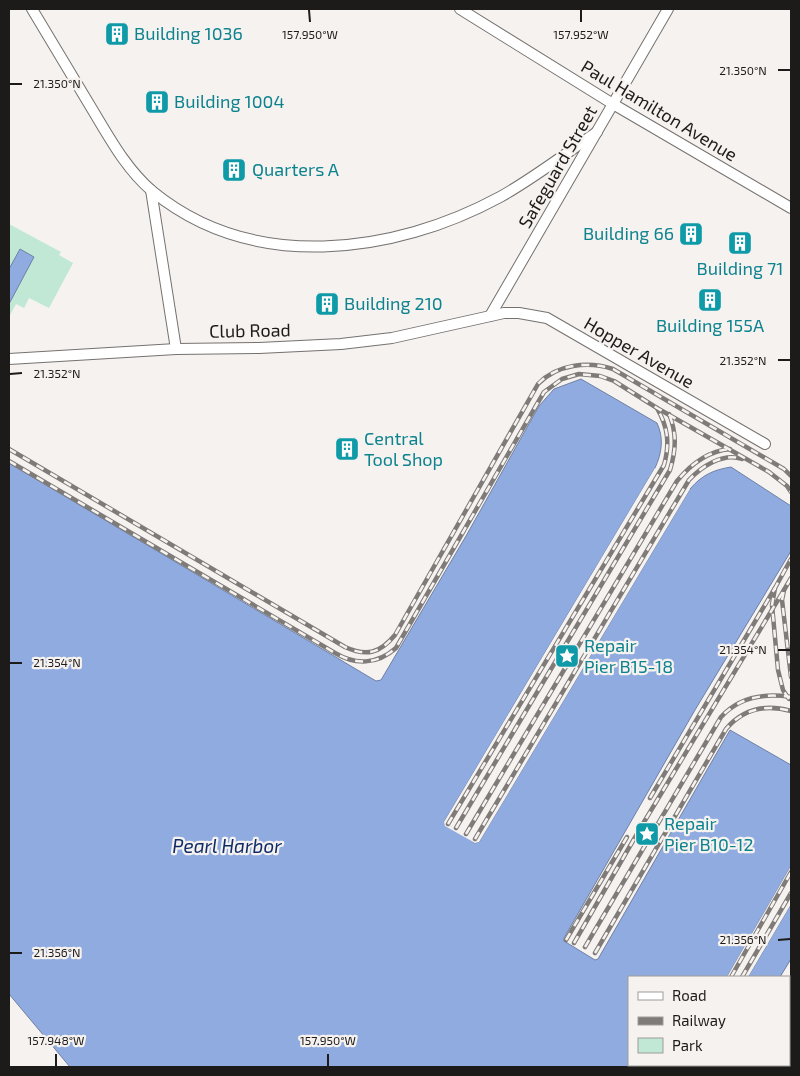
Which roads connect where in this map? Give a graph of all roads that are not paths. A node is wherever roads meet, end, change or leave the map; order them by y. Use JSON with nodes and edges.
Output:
{"nodes":[{"id":1,"x":32,"y":9,"type":"edge"},
{"id":2,"x":460,"y":9,"type":"edge"},
{"id":3,"x":668,"y":9,"type":"edge"},
{"id":4,"x":613,"y":104,"type":"junction"},
{"id":5,"x":597,"y":132,"type":"junction"},
{"id":6,"x":151,"y":190,"type":"junction"},
{"id":7,"x":791,"y":208,"type":"edge"},
{"id":8,"x":490,"y":316,"type":"junction"},
{"id":9,"x":176,"y":349,"type":"junction"},
{"id":10,"x":9,"y":360,"type":"edge"},
{"id":11,"x":765,"y":444,"type":"dead end"}],
"edges":[{"from":1,"to":6,"type":"street"},
{"from":2,"to":4,"type":"street","name":"Paul Hamilton Avenue"},
{"from":3,"to":4,"type":"street","name":"Safeguard Street"},
{"from":4,"to":5,"type":"street","name":"Safeguard Street"},
{"from":4,"to":7,"type":"street","name":"Paul Hamilton Avenue"},
{"from":5,"to":6,"type":"street"},
{"from":5,"to":8,"type":"street","name":"Safeguard Street"},
{"from":6,"to":9,"type":"street"},
{"from":8,"to":9,"type":"street","name":"Club Road"},
{"from":8,"to":11,"type":"street","name":"Hopper Avenue"},
{"from":9,"to":10,"type":"street","name":"Club Road"}]}
